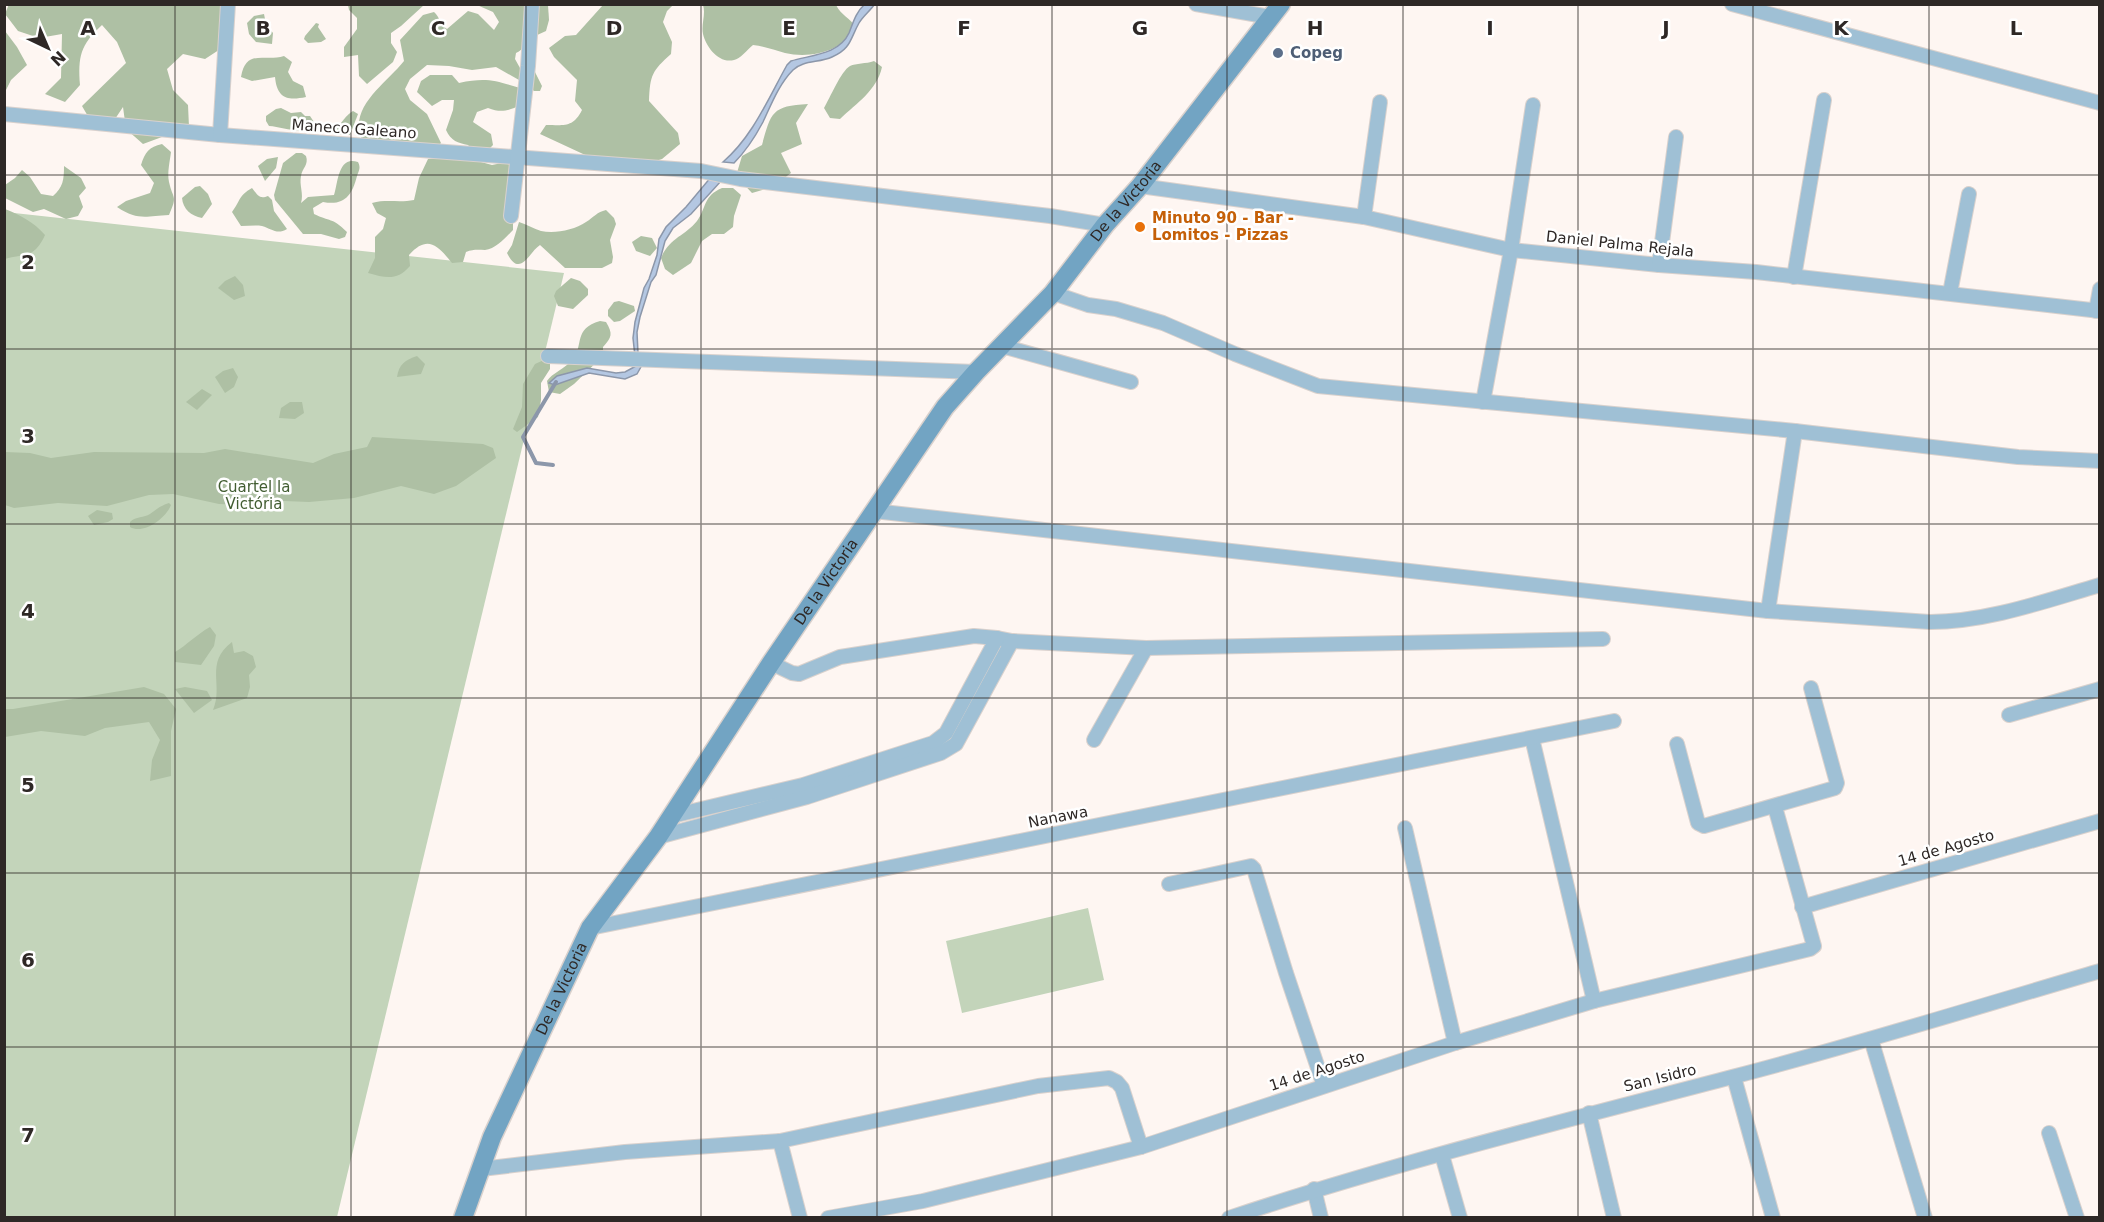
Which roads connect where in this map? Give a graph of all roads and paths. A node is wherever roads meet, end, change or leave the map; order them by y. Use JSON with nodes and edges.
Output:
{"nodes":[{"id":1,"x":228,"y":4,"type":"edge"},
{"id":2,"x":532,"y":4,"type":"edge"},
{"id":3,"x":1196,"y":4,"type":"edge"},
{"id":4,"x":1732,"y":4,"type":"edge"},
{"id":5,"x":1275,"y":11,"type":"edge"},
{"id":6,"x":1824,"y":100,"type":"dead end"},
{"id":7,"x":1380,"y":102,"type":"dead end"},
{"id":8,"x":2100,"y":103,"type":"edge"},
{"id":9,"x":1533,"y":105,"type":"dead end"},
{"id":10,"x":4,"y":114,"type":"edge"},
{"id":11,"x":220,"y":135,"type":"junction"},
{"id":12,"x":1676,"y":137,"type":"dead end"},
{"id":13,"x":517,"y":158,"type":"junction"},
{"id":14,"x":1140,"y":186,"type":"junction"},
{"id":15,"x":1969,"y":194,"type":"dead end"},
{"id":16,"x":511,"y":216,"type":"dead end"},
{"id":17,"x":1364,"y":217,"type":"junction"},
{"id":18,"x":1105,"y":225,"type":"junction"},
{"id":19,"x":1511,"y":250,"type":"junction"},
{"id":20,"x":1659,"y":266,"type":"junction"},
{"id":21,"x":1794,"y":277,"type":"junction"},
{"id":22,"x":2100,"y":289,"type":"edge"},
{"id":23,"x":1053,"y":293,"type":"junction"},
{"id":24,"x":1950,"y":293,"type":"junction"},
{"id":25,"x":2098,"y":311,"type":"edge"},
{"id":26,"x":1002,"y":346,"type":"junction"},
{"id":27,"x":548,"y":356,"type":"dead end"},
{"id":28,"x":976,"y":372,"type":"junction"},
{"id":29,"x":1131,"y":381,"type":"dead end"},
{"id":30,"x":1483,"y":402,"type":"junction"},
{"id":31,"x":1795,"y":431,"type":"junction"},
{"id":32,"x":2100,"y":460,"type":"edge"},
{"id":33,"x":874,"y":511,"type":"junction"},
{"id":34,"x":2100,"y":585,"type":"edge"},
{"id":35,"x":1768,"y":611,"type":"junction"},
{"id":36,"x":997,"y":638,"type":"junction"},
{"id":37,"x":1603,"y":639,"type":"dead end"},
{"id":38,"x":1012,"y":641,"type":"junction"},
{"id":39,"x":1146,"y":648,"type":"junction"},
{"id":40,"x":771,"y":663,"type":"junction"},
{"id":41,"x":1811,"y":688,"type":"dead end"},
{"id":42,"x":2100,"y":689,"type":"edge"},
{"id":43,"x":2009,"y":715,"type":"dead end"},
{"id":44,"x":1614,"y":721,"type":"dead end"},
{"id":45,"x":951,"y":738,"type":"junction"},
{"id":46,"x":1532,"y":738,"type":"junction"},
{"id":47,"x":1094,"y":740,"type":"dead end"},
{"id":48,"x":1677,"y":744,"type":"dead end"},
{"id":49,"x":1775,"y":807,"type":"junction"},
{"id":50,"x":672,"y":816,"type":"junction"},
{"id":51,"x":2100,"y":821,"type":"edge"},
{"id":52,"x":1405,"y":828,"type":"dead end"},
{"id":53,"x":658,"y":837,"type":"junction"},
{"id":54,"x":1169,"y":884,"type":"dead end"},
{"id":55,"x":1802,"y":907,"type":"junction"},
{"id":56,"x":590,"y":928,"type":"junction"},
{"id":57,"x":2100,"y":971,"type":"edge"},
{"id":58,"x":1594,"y":1001,"type":"junction"},
{"id":59,"x":1871,"y":1039,"type":"junction"},
{"id":60,"x":1455,"y":1043,"type":"junction"},
{"id":61,"x":1734,"y":1077,"type":"junction"},
{"id":62,"x":1324,"y":1086,"type":"junction"},
{"id":63,"x":1589,"y":1113,"type":"junction"},
{"id":64,"x":2049,"y":1133,"type":"dead end"},
{"id":65,"x":780,"y":1141,"type":"junction"},
{"id":66,"x":1140,"y":1147,"type":"junction"},
{"id":67,"x":1442,"y":1155,"type":"junction"},
{"id":68,"x":481,"y":1169,"type":"junction"},
{"id":69,"x":1314,"y":1189,"type":"junction"},
{"id":70,"x":464,"y":1218,"type":"edge"},
{"id":71,"x":800,"y":1218,"type":"edge"},
{"id":72,"x":828,"y":1218,"type":"edge"},
{"id":73,"x":1229,"y":1218,"type":"edge"},
{"id":74,"x":1321,"y":1218,"type":"edge"},
{"id":75,"x":1460,"y":1218,"type":"edge"},
{"id":76,"x":1614,"y":1218,"type":"edge"},
{"id":77,"x":1773,"y":1218,"type":"edge"},
{"id":78,"x":1925,"y":1218,"type":"edge"},
{"id":79,"x":2077,"y":1218,"type":"edge"}],
"edges":[{"from":1,"to":11,"type":"street"},
{"from":2,"to":13,"type":"street"},
{"from":3,"to":5,"type":"street"},
{"from":4,"to":8,"type":"street"},
{"from":5,"to":14,"type":"main road","name":"De la Victoria"},
{"from":6,"to":21,"type":"street"},
{"from":7,"to":17,"type":"street"},
{"from":9,"to":19,"type":"street"},
{"from":10,"to":11,"type":"street","name":"Maneco Galeano"},
{"from":11,"to":13,"type":"street","name":"Maneco Galeano"},
{"from":12,"to":20,"type":"street"},
{"from":13,"to":16,"type":"street"},
{"from":13,"to":18,"type":"street","name":"Maneco Galeano"},
{"from":14,"to":17,"type":"street","name":"Daniel Palma Rejala"},
{"from":14,"to":18,"type":"main road","name":"De la Victoria"},
{"from":15,"to":24,"type":"street"},
{"from":17,"to":19,"type":"street","name":"Daniel Palma Rejala"},
{"from":18,"to":23,"type":"main road","name":"De la Victoria"},
{"from":19,"to":20,"type":"street","name":"Daniel Palma Rejala"},
{"from":19,"to":30,"type":"street"},
{"from":20,"to":21,"type":"street","name":"Daniel Palma Rejala"},
{"from":21,"to":24,"type":"street","name":"Daniel Palma Rejala"},
{"from":22,"to":25,"type":"street"},
{"from":23,"to":26,"type":"main road","name":"De la Victoria"},
{"from":23,"to":30,"type":"street"},
{"from":24,"to":25,"type":"street","name":"Daniel Palma Rejala"},
{"from":26,"to":28,"type":"main road","name":"De la Victoria"},
{"from":26,"to":29,"type":"street"},
{"from":27,"to":28,"type":"street"},
{"from":28,"to":33,"type":"main road","name":"De la Victoria"},
{"from":30,"to":31,"type":"street"},
{"from":31,"to":32,"type":"street"},
{"from":31,"to":35,"type":"street"},
{"from":33,"to":35,"type":"street"},
{"from":33,"to":40,"type":"main road","name":"De la Victoria"},
{"from":34,"to":35,"type":"street"},
{"from":36,"to":38,"type":"street"},
{"from":36,"to":40,"type":"street"},
{"from":36,"to":45,"type":"street"},
{"from":37,"to":39,"type":"street"},
{"from":38,"to":39,"type":"street"},
{"from":38,"to":45,"type":"street"},
{"from":39,"to":47,"type":"street"},
{"from":40,"to":50,"type":"main road","name":"De la Victoria"},
{"from":41,"to":49,"type":"street"},
{"from":42,"to":43,"type":"street"},
{"from":44,"to":46,"type":"street","name":"Nanawa"},
{"from":45,"to":50,"type":"street"},
{"from":45,"to":53,"type":"street"},
{"from":46,"to":56,"type":"street","name":"Nanawa"},
{"from":46,"to":58,"type":"street"},
{"from":48,"to":49,"type":"street"},
{"from":49,"to":55,"type":"street"},
{"from":50,"to":53,"type":"main road","name":"De la Victoria"},
{"from":51,"to":55,"type":"street","name":"14 de Agosto"},
{"from":52,"to":60,"type":"street"},
{"from":53,"to":56,"type":"main road","name":"De la Victoria"},
{"from":54,"to":62,"type":"street"},
{"from":55,"to":58,"type":"street","name":"14 de Agosto"},
{"from":56,"to":68,"type":"main road","name":"De la Victoria"},
{"from":57,"to":59,"type":"street","name":"San Isidro"},
{"from":58,"to":60,"type":"street","name":"14 de Agosto"},
{"from":59,"to":61,"type":"street","name":"San Isidro"},
{"from":59,"to":78,"type":"street"},
{"from":60,"to":62,"type":"street","name":"14 de Agosto"},
{"from":61,"to":63,"type":"street","name":"San Isidro"},
{"from":61,"to":77,"type":"street"},
{"from":62,"to":66,"type":"street","name":"14 de Agosto"},
{"from":63,"to":67,"type":"street","name":"San Isidro"},
{"from":63,"to":76,"type":"street"},
{"from":64,"to":79,"type":"street"},
{"from":65,"to":66,"type":"street"},
{"from":65,"to":68,"type":"street"},
{"from":65,"to":71,"type":"street"},
{"from":66,"to":72,"type":"street","name":"14 de Agosto"},
{"from":67,"to":69,"type":"street","name":"San Isidro"},
{"from":67,"to":75,"type":"street"},
{"from":68,"to":70,"type":"main road","name":"De la Victoria"},
{"from":69,"to":73,"type":"street","name":"San Isidro"},
{"from":69,"to":74,"type":"street"}]}
